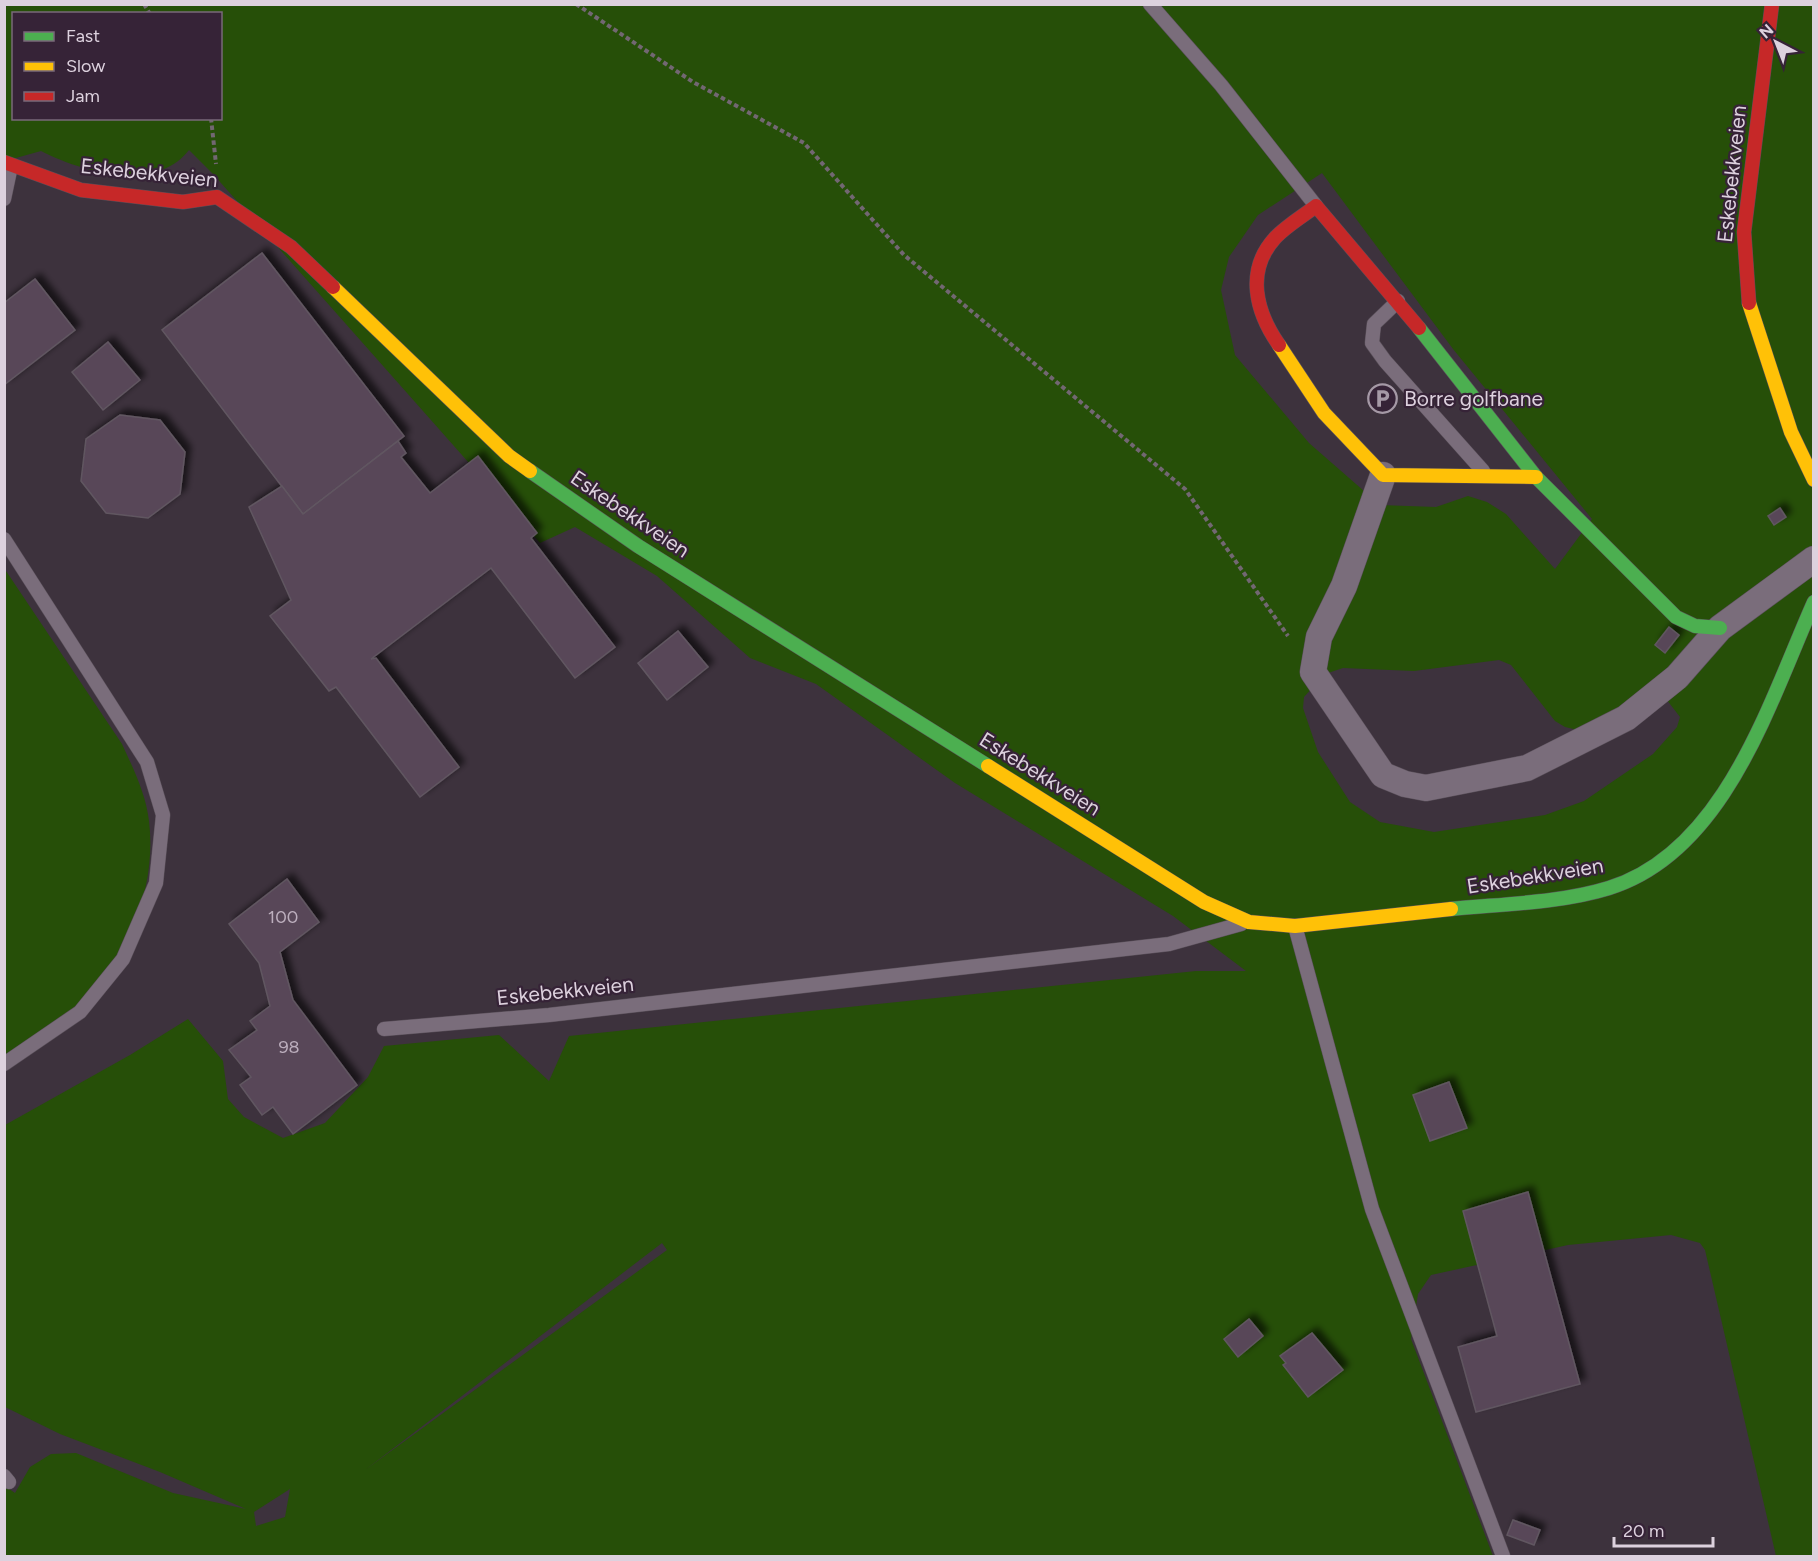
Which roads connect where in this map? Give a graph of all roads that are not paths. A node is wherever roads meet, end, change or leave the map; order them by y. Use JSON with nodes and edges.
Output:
{"nodes":[{"id":1,"x":1150,"y":4,"type":"edge"},
{"id":2,"x":1772,"y":4,"type":"edge"},
{"id":3,"x":8,"y":164,"type":"edge"},
{"id":4,"x":4,"y":199,"type":"edge"},
{"id":5,"x":1316,"y":206,"type":"junction"},
{"id":6,"x":1398,"y":301,"type":"junction"},
{"id":7,"x":1383,"y":475,"type":"junction"},
{"id":8,"x":1536,"y":477,"type":"junction"},
{"id":9,"x":1491,"y":478,"type":"junction"},
{"id":10,"x":1814,"y":480,"type":"edge"},
{"id":11,"x":4,"y":539,"type":"edge"},
{"id":12,"x":1814,"y":559,"type":"edge"},
{"id":13,"x":1814,"y":602,"type":"edge"},
{"id":14,"x":1720,"y":628,"type":"junction"},
{"id":15,"x":1249,"y":922,"type":"junction"},
{"id":16,"x":1295,"y":926,"type":"junction"},
{"id":17,"x":384,"y":1029,"type":"dead end"},
{"id":18,"x":4,"y":1064,"type":"edge"},
{"id":19,"x":1503,"y":1557,"type":"edge"}],
"edges":[{"from":1,"to":5,"type":"lane"},
{"from":2,"to":10,"type":"street","name":"Eskebekkveien"},
{"from":3,"to":4,"type":"lane"},
{"from":3,"to":15,"type":"street","name":"Eskebekkveien"},
{"from":5,"to":6,"type":"street"},
{"from":5,"to":7,"type":"street"},
{"from":6,"to":8,"type":"street"},
{"from":6,"to":9,"type":"lane"},
{"from":7,"to":9,"type":"street"},
{"from":7,"to":14,"type":"street"},
{"from":8,"to":9,"type":"street"},
{"from":8,"to":14,"type":"street"},
{"from":11,"to":18,"type":"lane"},
{"from":12,"to":14,"type":"street"},
{"from":13,"to":16,"type":"street","name":"Eskebekkveien"},
{"from":15,"to":16,"type":"street","name":"Eskebekkveien"},
{"from":15,"to":17,"type":"lane","name":"Eskebekkveien"},
{"from":16,"to":19,"type":"lane"}]}
